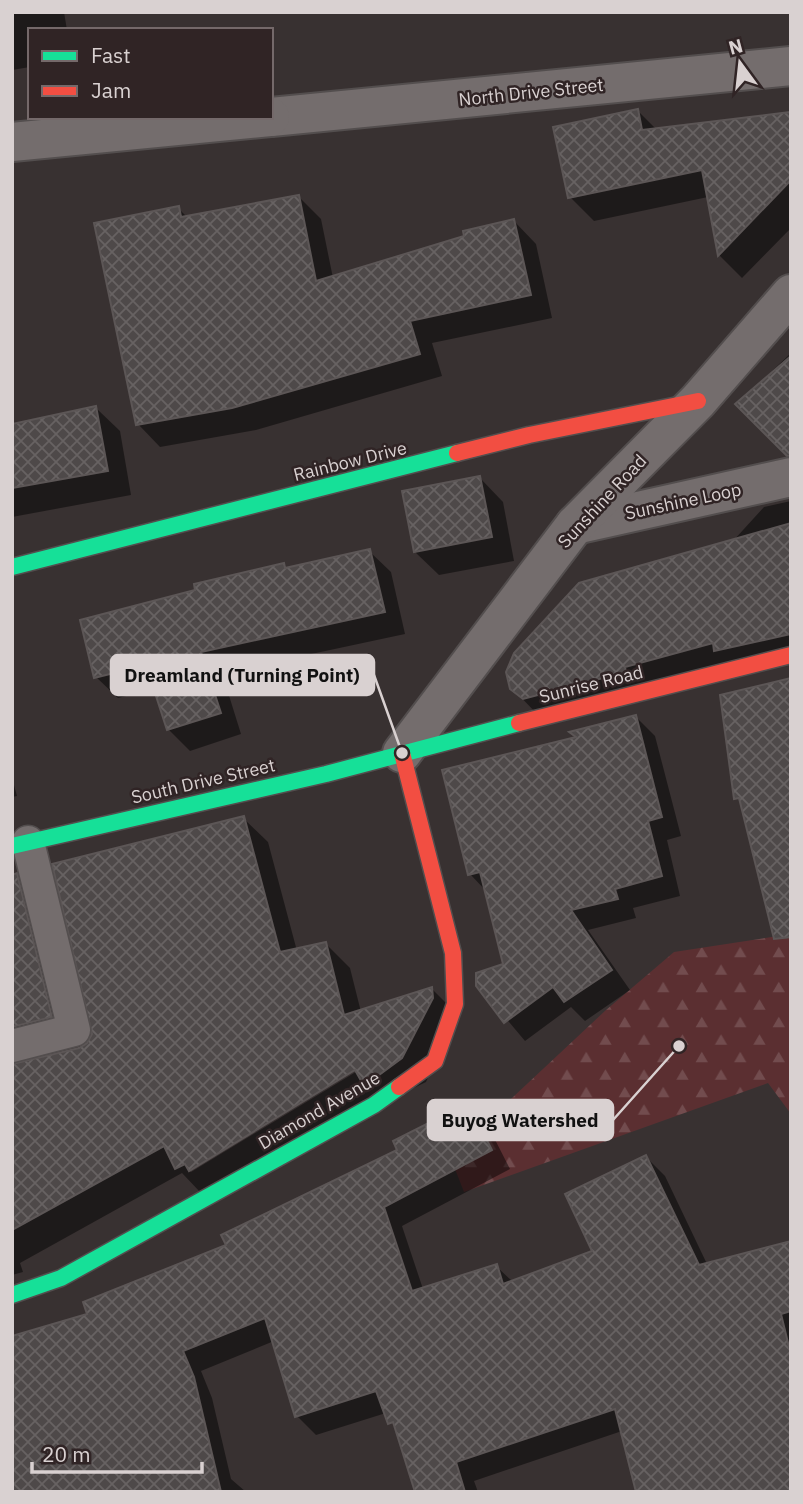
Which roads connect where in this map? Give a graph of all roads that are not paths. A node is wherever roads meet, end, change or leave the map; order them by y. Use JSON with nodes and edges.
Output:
{"nodes":[{"id":1,"x":791,"y":66,"type":"edge"},
{"id":2,"x":273,"y":117,"type":"edge"},
{"id":3,"x":250,"y":119,"type":"edge"},
{"id":4,"x":12,"y":142,"type":"edge"},
{"id":5,"x":791,"y":294,"type":"edge"},
{"id":6,"x":698,"y":401,"type":"junction"},
{"id":7,"x":791,"y":477,"type":"edge"},
{"id":8,"x":575,"y":524,"type":"junction"},
{"id":9,"x":12,"y":567,"type":"edge"},
{"id":10,"x":791,"y":655,"type":"edge"},
{"id":11,"x":402,"y":753,"type":"junction"},
{"id":12,"x":20,"y":844,"type":"edge"},
{"id":13,"x":12,"y":1046,"type":"edge"},
{"id":14,"x":12,"y":1295,"type":"edge"}],
"edges":[{"from":1,"to":2,"type":"street","name":"North Drive Street"},
{"from":3,"to":4,"type":"street","name":"North Drive Street"},
{"from":5,"to":6,"type":"street","name":"Sunshine Road"},
{"from":6,"to":8,"type":"street","name":"Sunshine Road"},
{"from":6,"to":9,"type":"street","name":"Rainbow Drive"},
{"from":7,"to":8,"type":"street","name":"Sunshine Loop"},
{"from":8,"to":11,"type":"street","name":"Sunshine Road"},
{"from":10,"to":11,"type":"street","name":"Sunrise Road"},
{"from":11,"to":12,"type":"street","name":"South Drive Street"},
{"from":11,"to":14,"type":"street","name":"Diamond Avenue"},
{"from":12,"to":13,"type":"lane"}]}
